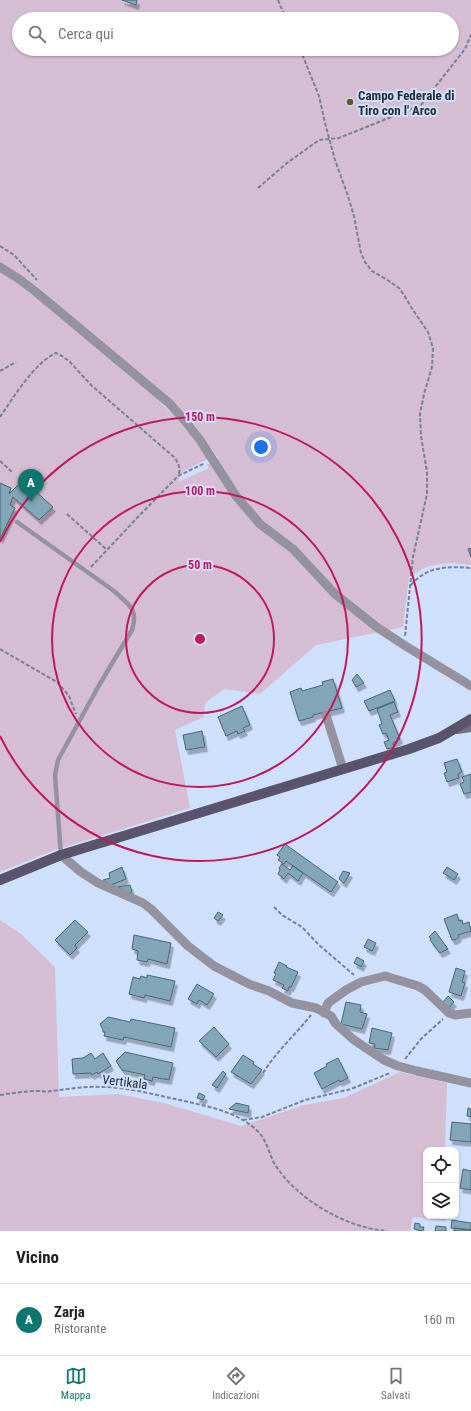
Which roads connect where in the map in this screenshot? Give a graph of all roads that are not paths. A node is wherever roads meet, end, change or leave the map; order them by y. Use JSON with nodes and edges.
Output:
{"nodes":[{"id":1,"x":0,"y":267,"type":"edge"},
{"id":2,"x":18,"y":522,"type":"dead end"},
{"id":3,"x":471,"y":686,"type":"edge"},
{"id":4,"x":326,"y":715,"type":"dead end"},
{"id":5,"x":471,"y":719,"type":"edge"},
{"id":6,"x":471,"y":727,"type":"edge"},
{"id":7,"x":457,"y":729,"type":"junction"},
{"id":8,"x":343,"y":769,"type":"junction"},
{"id":9,"x":61,"y":855,"type":"junction"},
{"id":10,"x":0,"y":880,"type":"edge"},
{"id":11,"x":320,"y":1011,"type":"junction"},
{"id":12,"x":471,"y":1013,"type":"edge"},
{"id":13,"x":471,"y":1083,"type":"edge"}],
"edges":[{"from":1,"to":3,"type":"street"},
{"from":2,"to":9,"type":"lane"},
{"from":4,"to":8,"type":"street"},
{"from":5,"to":7,"type":"main road"},
{"from":6,"to":7,"type":"street"},
{"from":7,"to":8,"type":"main road"},
{"from":8,"to":9,"type":"main road"},
{"from":9,"to":10,"type":"main road"},
{"from":9,"to":11,"type":"street"},
{"from":11,"to":12,"type":"street"},
{"from":11,"to":13,"type":"street"}]}
